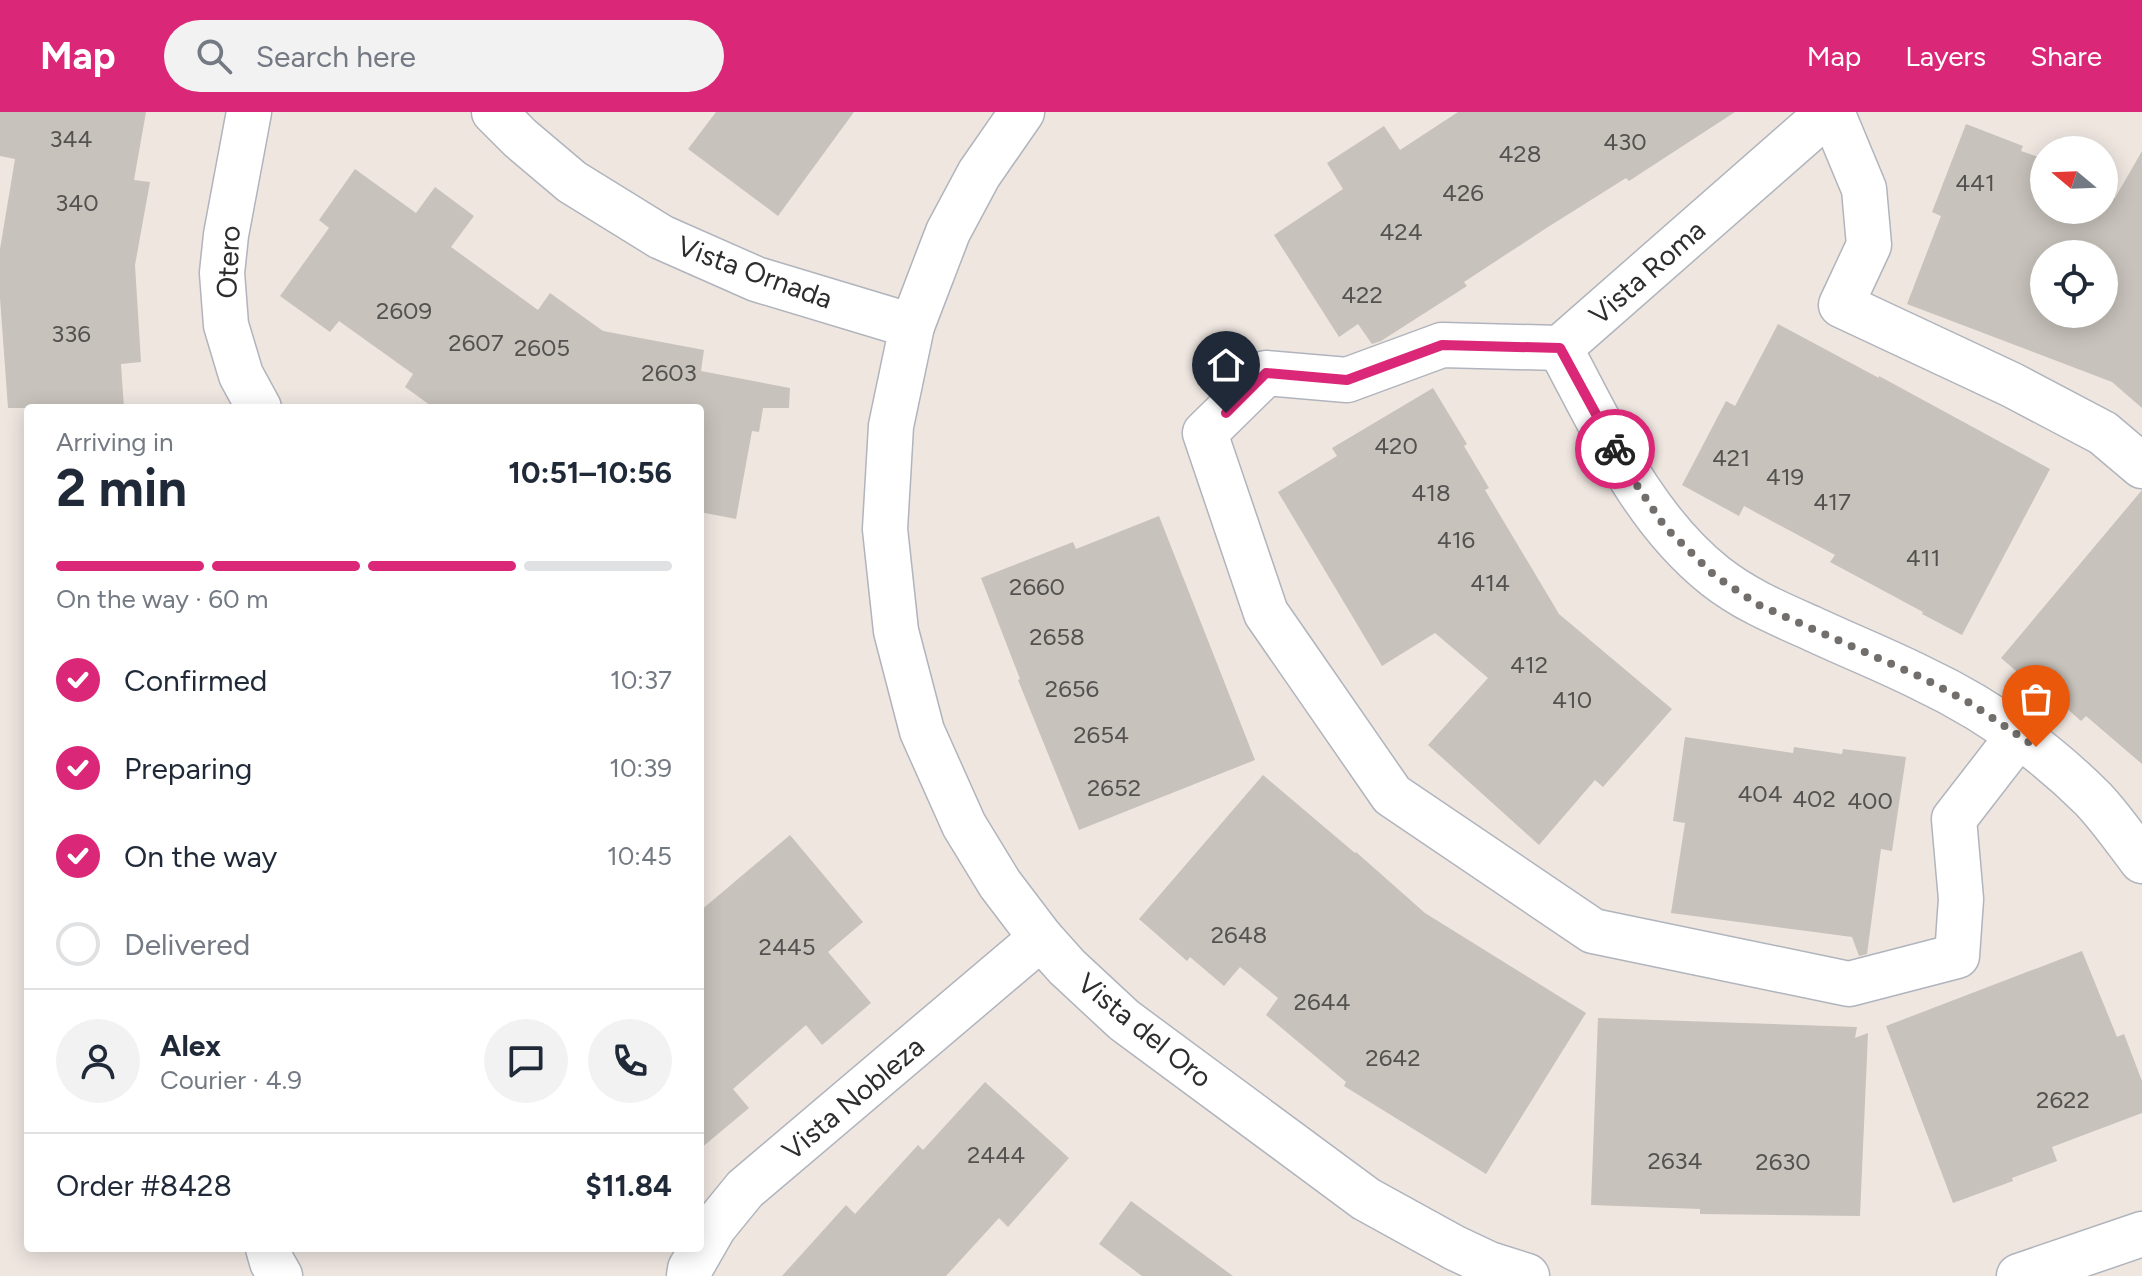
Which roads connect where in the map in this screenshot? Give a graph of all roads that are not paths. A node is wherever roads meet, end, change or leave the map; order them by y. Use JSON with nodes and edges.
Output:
{"nodes":[{"id":1,"x":249,"y":112,"type":"edge"},
{"id":2,"x":1022,"y":112,"type":"edge"},
{"id":3,"x":1830,"y":112,"type":"edge"},
{"id":4,"x":518,"y":121,"type":"edge"},
{"id":5,"x":912,"y":326,"type":"junction"},
{"id":6,"x":1560,"y":348,"type":"junction"},
{"id":7,"x":257,"y":404,"type":"edge"},
{"id":8,"x":2142,"y":466,"type":"edge"},
{"id":9,"x":2019,"y":735,"type":"junction"},
{"id":10,"x":2142,"y":861,"type":"edge"},
{"id":11,"x":1041,"y":938,"type":"junction"},
{"id":12,"x":2142,"y":1234,"type":"edge"},
{"id":13,"x":704,"y":1244,"type":"edge"},
{"id":14,"x":269,"y":1252,"type":"edge"},
{"id":15,"x":700,"y":1252,"type":"edge"},
{"id":16,"x":1451,"y":1262,"type":"edge"},
{"id":17,"x":280,"y":1276,"type":"edge"},
{"id":18,"x":689,"y":1276,"type":"edge"},
{"id":19,"x":1527,"y":1276,"type":"edge"},
{"id":20,"x":2019,"y":1276,"type":"edge"}],
"edges":[{"from":1,"to":7,"type":"street","name":"Otero"},
{"from":2,"to":5,"type":"street","name":"Vista del Oro"},
{"from":3,"to":6,"type":"street","name":"Vista Roma"},
{"from":3,"to":8,"type":"street"},
{"from":4,"to":5,"type":"street","name":"Vista Ornada"},
{"from":5,"to":11,"type":"street","name":"Vista del Oro"},
{"from":6,"to":9,"type":"street"},
{"from":6,"to":9,"type":"street"},
{"from":9,"to":10,"type":"street"},
{"from":11,"to":13,"type":"street","name":"Vista Nobleza"},
{"from":11,"to":16,"type":"street","name":"Vista del Oro"},
{"from":12,"to":20,"type":"street"},
{"from":14,"to":17,"type":"street"},
{"from":15,"to":18,"type":"street","name":"Vista Nobleza"},
{"from":16,"to":19,"type":"street","name":"Vista del Oro"}]}
